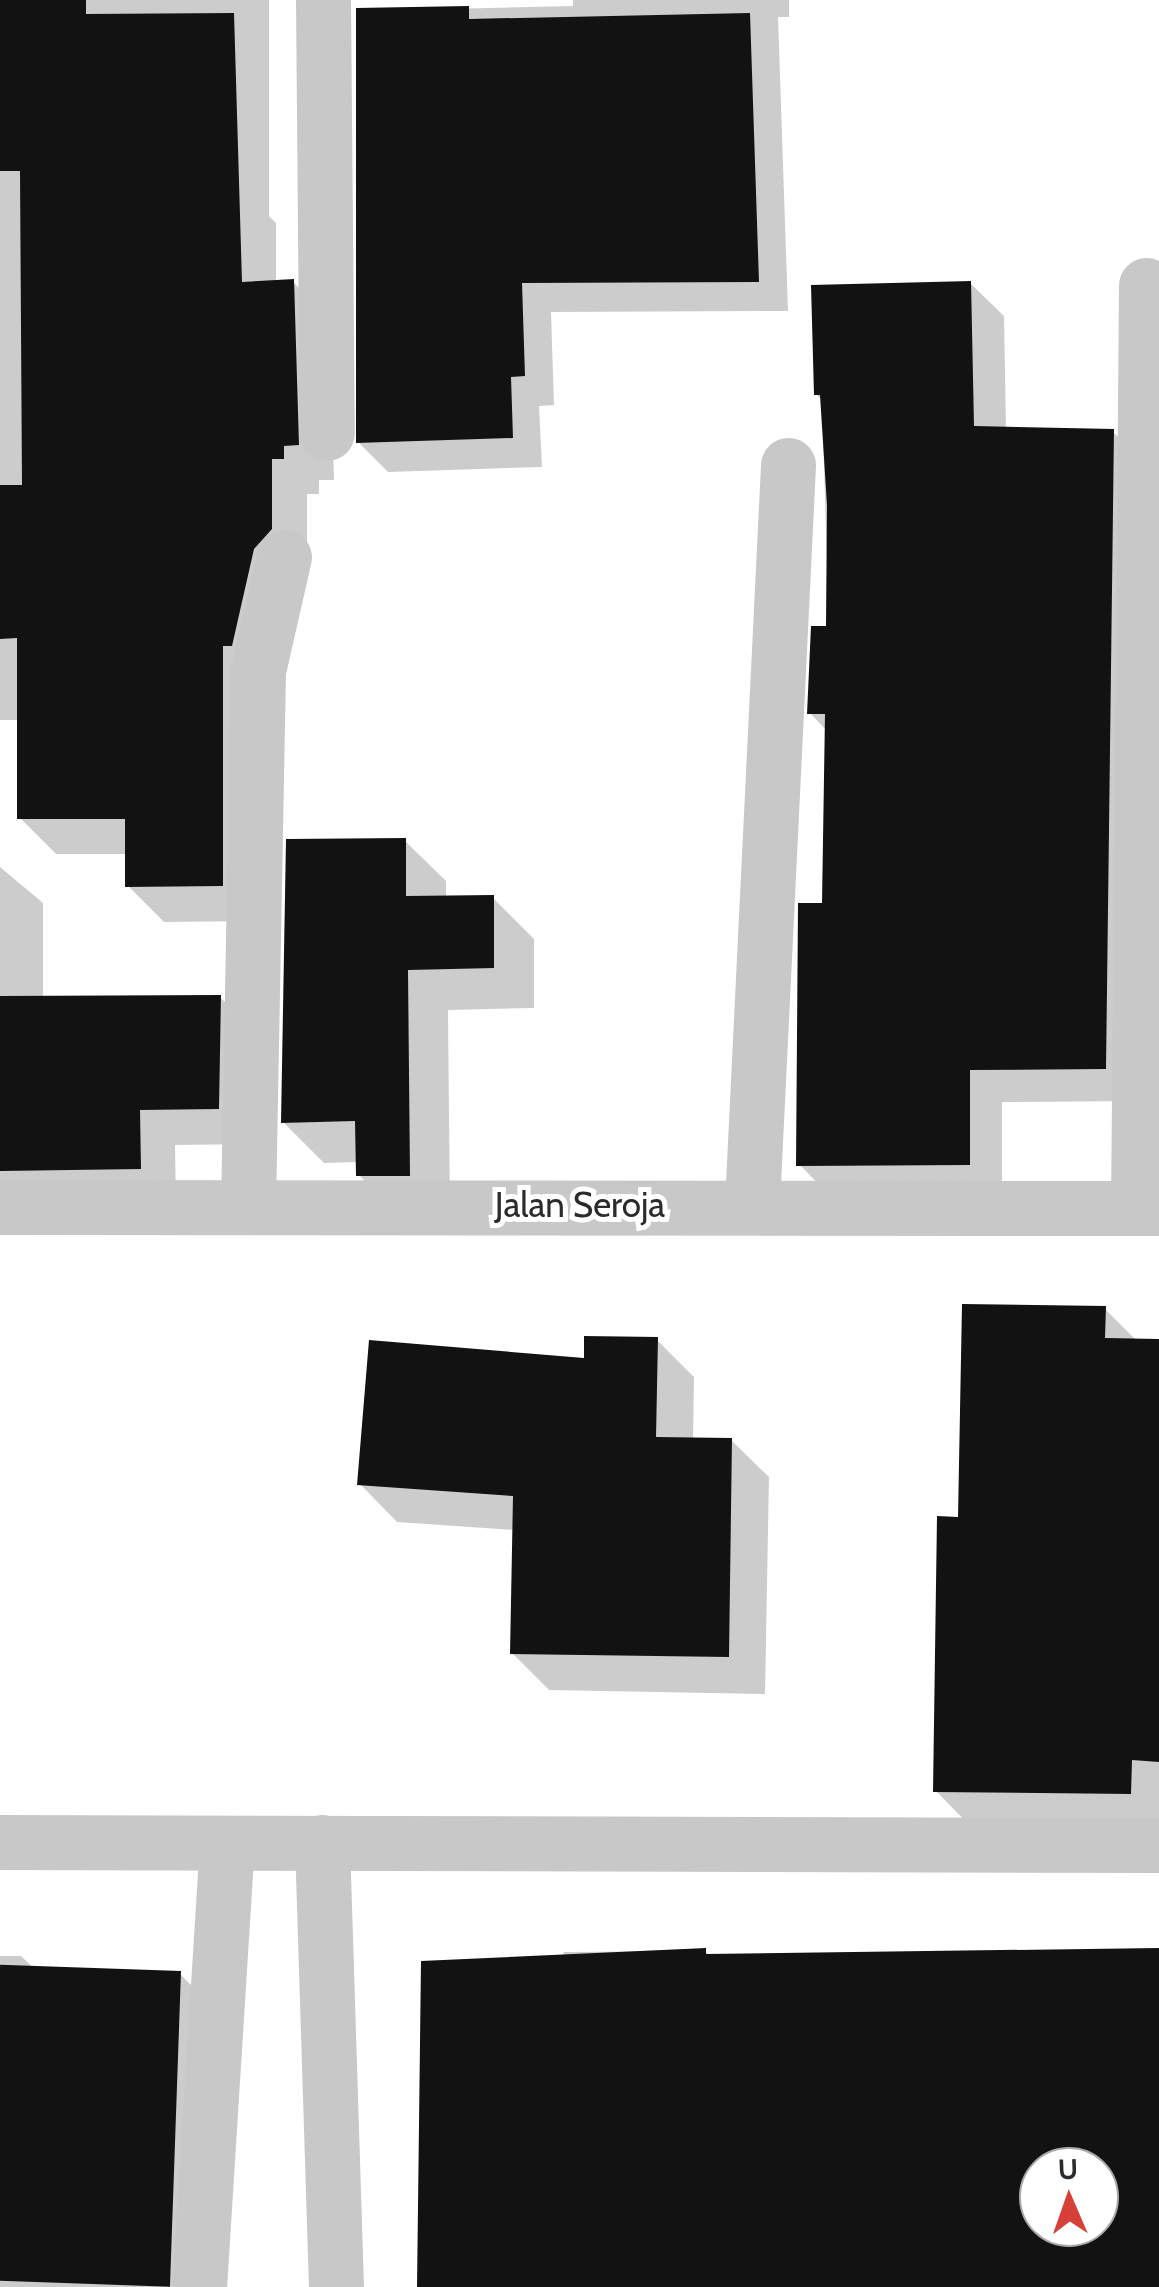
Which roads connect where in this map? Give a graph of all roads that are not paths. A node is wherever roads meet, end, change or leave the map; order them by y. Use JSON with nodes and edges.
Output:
{"nodes":[{"id":1,"x":322,"y":0,"type":"edge"},
{"id":2,"x":1146,"y":285,"type":"dead end"},
{"id":3,"x":326,"y":433,"type":"dead end"},
{"id":4,"x":788,"y":465,"type":"dead end"},
{"id":5,"x":284,"y":556,"type":"dead end"},
{"id":6,"x":752,"y":1204,"type":"junction"},
{"id":7,"x":248,"y":1206,"type":"junction"},
{"id":8,"x":0,"y":1207,"type":"edge"},
{"id":9,"x":1149,"y":1207,"type":"edge"},
{"id":10,"x":0,"y":1842,"type":"edge"},
{"id":11,"x":322,"y":1842,"type":"junction"},
{"id":12,"x":227,"y":1843,"type":"junction"},
{"id":13,"x":1159,"y":1845,"type":"edge"},
{"id":14,"x":199,"y":2287,"type":"edge"},
{"id":15,"x":336,"y":2287,"type":"edge"}],
"edges":[{"from":1,"to":3,"type":"street"},
{"from":2,"to":9,"type":"street"},
{"from":4,"to":6,"type":"street"},
{"from":5,"to":7,"type":"street"},
{"from":6,"to":7,"type":"street","name":"Jalan Seroja"},
{"from":6,"to":9,"type":"street","name":"Jalan Seroja"},
{"from":7,"to":8,"type":"street","name":"Jalan Seroja"},
{"from":10,"to":12,"type":"street"},
{"from":11,"to":12,"type":"street"},
{"from":11,"to":13,"type":"street"},
{"from":11,"to":15,"type":"street"},
{"from":12,"to":14,"type":"street"}]}
